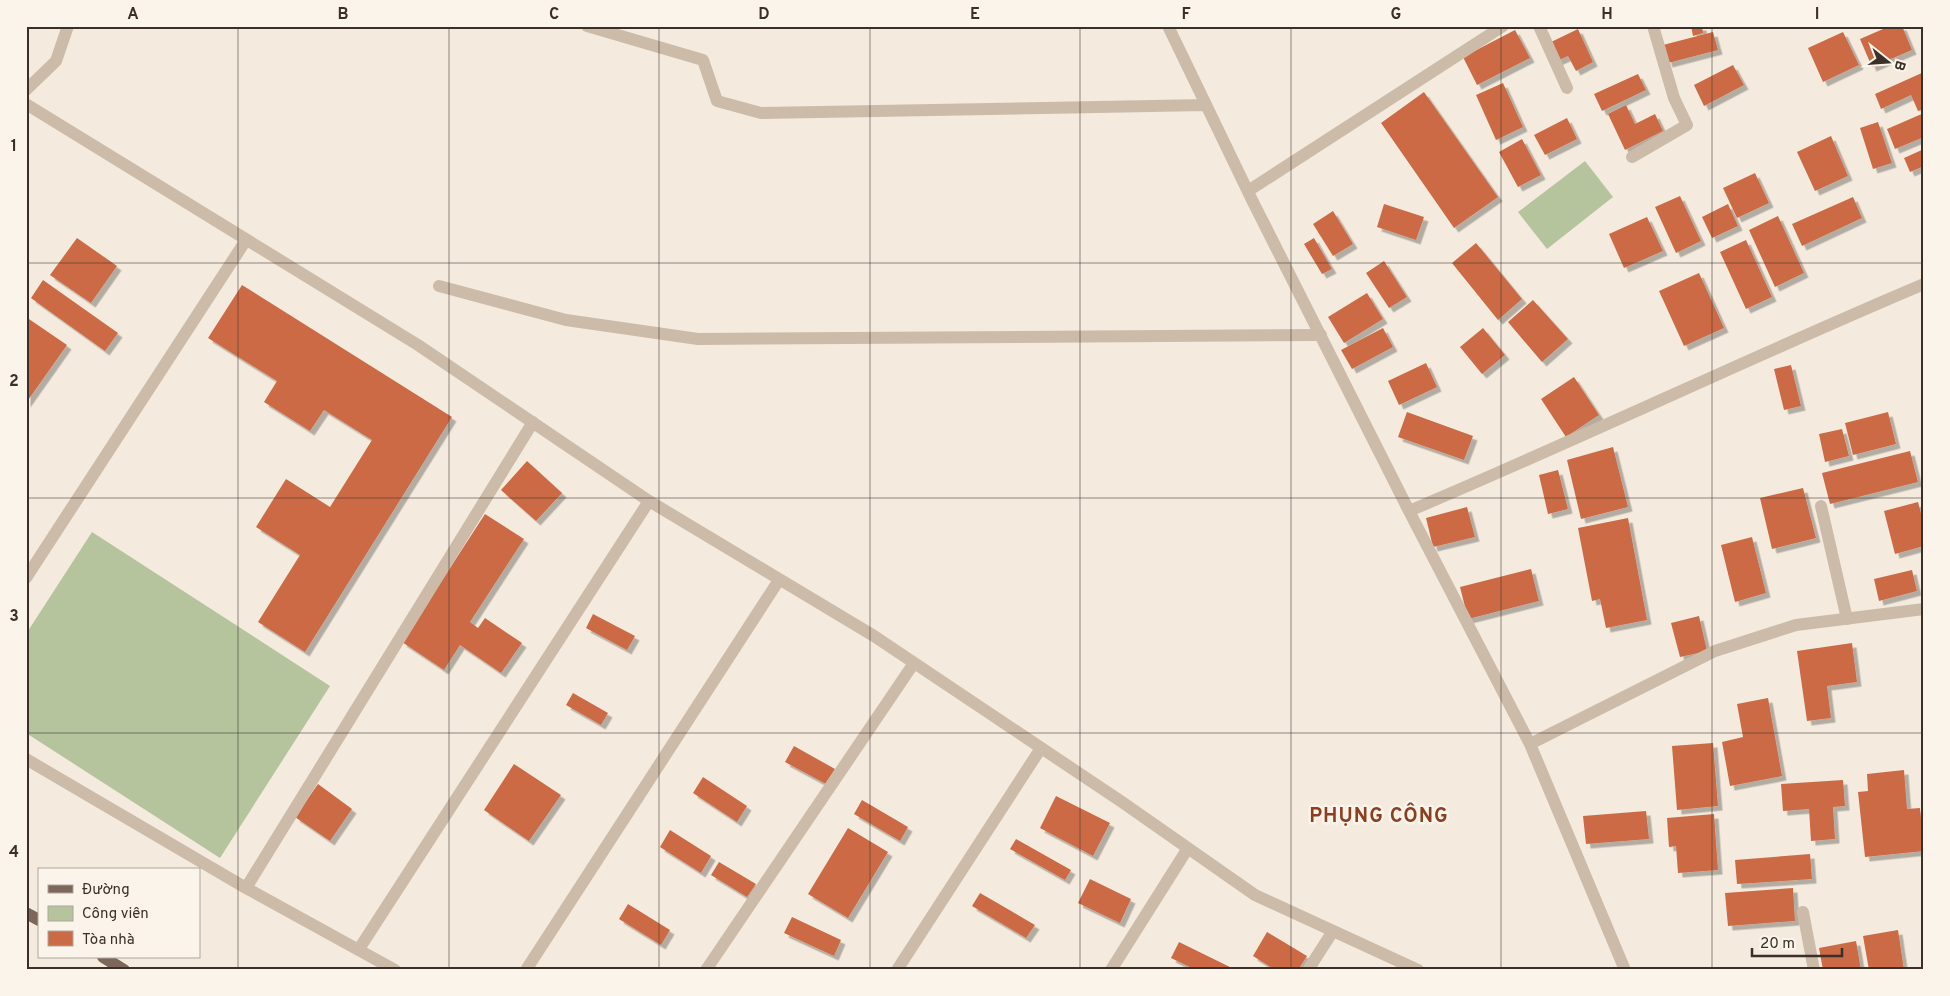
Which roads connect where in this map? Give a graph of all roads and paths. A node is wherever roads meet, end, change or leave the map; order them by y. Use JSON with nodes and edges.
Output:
{"nodes":[{"id":1,"x":68,"y":26,"type":"edge"},
{"id":2,"x":587,"y":26,"type":"edge"},
{"id":3,"x":1168,"y":26,"type":"edge"},
{"id":4,"x":1503,"y":26,"type":"edge"},
{"id":5,"x":1538,"y":26,"type":"edge"},
{"id":6,"x":1653,"y":26,"type":"edge"},
{"id":7,"x":1567,"y":88,"type":"dead end"},
{"id":8,"x":26,"y":90,"type":"edge"},
{"id":9,"x":26,"y":104,"type":"edge"},
{"id":10,"x":1206,"y":105,"type":"junction"},
{"id":11,"x":1632,"y":157,"type":"dead end"},
{"id":12,"x":1248,"y":191,"type":"junction"},
{"id":13,"x":246,"y":240,"type":"junction"},
{"id":14,"x":1924,"y":284,"type":"edge"},
{"id":15,"x":439,"y":286,"type":"dead end"},
{"id":16,"x":1321,"y":335,"type":"junction"},
{"id":17,"x":533,"y":422,"type":"junction"},
{"id":18,"x":649,"y":501,"type":"junction"},
{"id":19,"x":1821,"y":506,"type":"dead end"},
{"id":20,"x":1409,"y":511,"type":"junction"},
{"id":21,"x":26,"y":578,"type":"edge"},
{"id":22,"x":779,"y":580,"type":"junction"},
{"id":23,"x":1924,"y":609,"type":"edge"},
{"id":24,"x":1847,"y":619,"type":"junction"},
{"id":25,"x":914,"y":663,"type":"junction"},
{"id":26,"x":1530,"y":744,"type":"junction"},
{"id":27,"x":1041,"y":748,"type":"junction"},
{"id":28,"x":26,"y":759,"type":"edge"},
{"id":29,"x":1188,"y":848,"type":"junction"},
{"id":30,"x":246,"y":888,"type":"junction"},
{"id":31,"x":1803,"y":912,"type":"dead end"},
{"id":32,"x":26,"y":913,"type":"edge"},
{"id":33,"x":38,"y":919,"type":"edge"},
{"id":34,"x":1333,"y":931,"type":"junction"},
{"id":35,"x":359,"y":949,"type":"junction"},
{"id":36,"x":105,"y":958,"type":"edge"},
{"id":37,"x":124,"y":970,"type":"edge"},
{"id":38,"x":395,"y":970,"type":"edge"},
{"id":39,"x":526,"y":970,"type":"edge"},
{"id":40,"x":706,"y":970,"type":"edge"},
{"id":41,"x":897,"y":970,"type":"edge"},
{"id":42,"x":1111,"y":970,"type":"edge"},
{"id":43,"x":1308,"y":970,"type":"edge"},
{"id":44,"x":1418,"y":970,"type":"edge"},
{"id":45,"x":1625,"y":970,"type":"edge"},
{"id":46,"x":1814,"y":970,"type":"edge"}],
"edges":[{"from":1,"to":8,"type":"street"},
{"from":2,"to":10,"type":"street"},
{"from":3,"to":10,"type":"street"},
{"from":4,"to":12,"type":"street"},
{"from":5,"to":7,"type":"street"},
{"from":6,"to":11,"type":"street"},
{"from":9,"to":13,"type":"street"},
{"from":10,"to":12,"type":"street"},
{"from":12,"to":16,"type":"street"},
{"from":13,"to":17,"type":"street"},
{"from":13,"to":21,"type":"street"},
{"from":14,"to":20,"type":"street"},
{"from":15,"to":16,"type":"street"},
{"from":16,"to":20,"type":"street"},
{"from":17,"to":18,"type":"street"},
{"from":17,"to":30,"type":"street"},
{"from":18,"to":22,"type":"street"},
{"from":18,"to":35,"type":"street"},
{"from":19,"to":24,"type":"street"},
{"from":20,"to":26,"type":"street"},
{"from":22,"to":25,"type":"street"},
{"from":22,"to":39,"type":"street"},
{"from":23,"to":24,"type":"street"},
{"from":24,"to":26,"type":"street"},
{"from":25,"to":27,"type":"street"},
{"from":25,"to":40,"type":"street"},
{"from":26,"to":45,"type":"street"},
{"from":27,"to":29,"type":"street"},
{"from":27,"to":41,"type":"street"},
{"from":28,"to":30,"type":"street"},
{"from":29,"to":34,"type":"street"},
{"from":29,"to":42,"type":"street"},
{"from":30,"to":35,"type":"street"},
{"from":31,"to":46,"type":"street"},
{"from":32,"to":33,"type":"main road"},
{"from":34,"to":43,"type":"street"},
{"from":34,"to":44,"type":"street"},
{"from":35,"to":38,"type":"street"},
{"from":36,"to":37,"type":"main road"}]}
